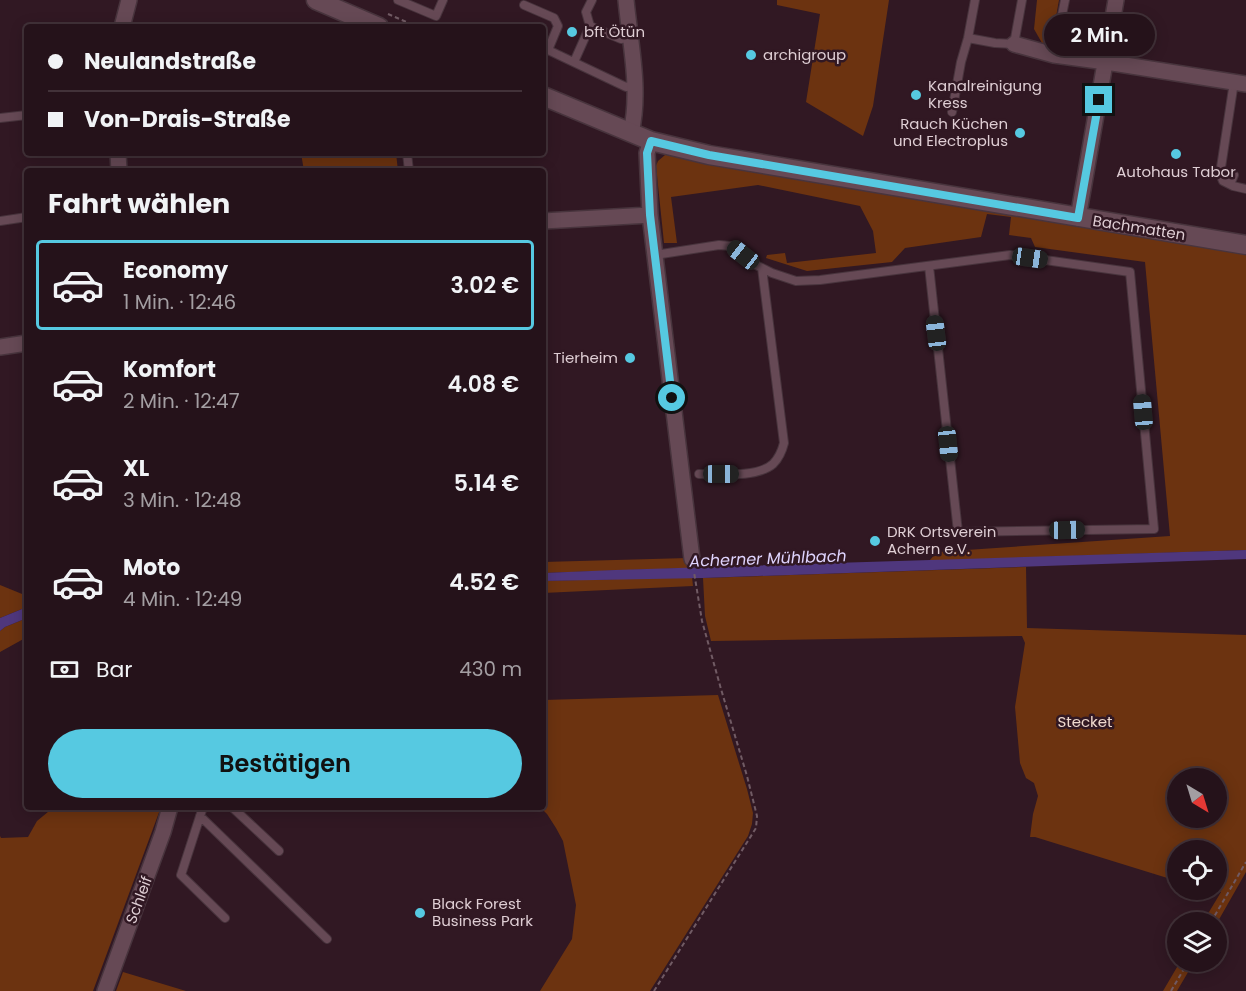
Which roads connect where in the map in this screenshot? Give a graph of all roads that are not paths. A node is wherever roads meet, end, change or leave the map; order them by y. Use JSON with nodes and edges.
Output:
{"nodes":[{"id":1,"x":129,"y":0,"type":"edge"},
{"id":2,"x":316,"y":0,"type":"edge"},
{"id":3,"x":398,"y":0,"type":"edge"},
{"id":4,"x":442,"y":0,"type":"edge"},
{"id":5,"x":592,"y":0,"type":"edge"},
{"id":6,"x":626,"y":0,"type":"edge"},
{"id":7,"x":975,"y":0,"type":"edge"},
{"id":8,"x":1022,"y":0,"type":"edge"},
{"id":9,"x":1065,"y":0,"type":"edge"},
{"id":10,"x":1116,"y":0,"type":"edge"},
{"id":11,"x":524,"y":5,"type":"dead end"},
{"id":12,"x":123,"y":24,"type":"edge"},
{"id":13,"x":372,"y":24,"type":"edge"},
{"id":14,"x":590,"y":26,"type":"junction"},
{"id":15,"x":630,"y":38,"type":"junction"},
{"id":16,"x":969,"y":38,"type":"junction"},
{"id":17,"x":1014,"y":44,"type":"junction"},
{"id":18,"x":1054,"y":55,"type":"junction"},
{"id":19,"x":574,"y":62,"type":"junction"},
{"id":20,"x":1106,"y":62,"type":"junction"},
{"id":21,"x":1240,"y":83,"type":"edge"},
{"id":22,"x":635,"y":85,"type":"junction"},
{"id":23,"x":546,"y":97,"type":"edge"},
{"id":24,"x":952,"y":112,"type":"dead end"},
{"id":25,"x":24,"y":115,"type":"edge"},
{"id":26,"x":0,"y":118,"type":"edge"},
{"id":27,"x":631,"y":133,"type":"junction"},
{"id":28,"x":651,"y":141,"type":"junction"},
{"id":29,"x":1234,"y":175,"type":"dead end"},
{"id":30,"x":1223,"y":181,"type":"junction"},
{"id":31,"x":1246,"y":189,"type":"edge"},
{"id":32,"x":650,"y":215,"type":"junction"},
{"id":33,"x":24,"y":217,"type":"edge"},
{"id":34,"x":1078,"y":218,"type":"junction"},
{"id":35,"x":0,"y":221,"type":"edge"},
{"id":36,"x":546,"y":221,"type":"edge"},
{"id":37,"x":1246,"y":246,"type":"edge"},
{"id":38,"x":655,"y":255,"type":"junction"},
{"id":39,"x":929,"y":266,"type":"junction"},
{"id":40,"x":762,"y":268,"type":"junction"},
{"id":41,"x":24,"y":343,"type":"edge"},
{"id":42,"x":0,"y":347,"type":"edge"},
{"id":43,"x":699,"y":474,"type":"dead end"},
{"id":44,"x":692,"y":559,"type":"road end"},
{"id":45,"x":169,"y":810,"type":"edge"},
{"id":46,"x":202,"y":810,"type":"edge"},
{"id":47,"x":235,"y":810,"type":"edge"},
{"id":48,"x":200,"y":816,"type":"junction"},
{"id":49,"x":279,"y":851,"type":"dead end"},
{"id":50,"x":225,"y":918,"type":"dead end"},
{"id":51,"x":327,"y":939,"type":"dead end"},
{"id":52,"x":105,"y":991,"type":"edge"}],
"edges":[{"from":1,"to":12,"type":"street"},
{"from":2,"to":13,"type":"street"},
{"from":3,"to":4,"type":"lane"},
{"from":5,"to":14,"type":"lane"},
{"from":6,"to":15,"type":"street"},
{"from":7,"to":16,"type":"lane"},
{"from":8,"to":17,"type":"lane"},
{"from":9,"to":18,"type":"lane"},
{"from":10,"to":20,"type":"street"},
{"from":11,"to":19,"type":"lane"},
{"from":14,"to":15,"type":"lane"},
{"from":14,"to":19,"type":"lane"},
{"from":15,"to":22,"type":"street"},
{"from":16,"to":17,"type":"lane"},
{"from":16,"to":24,"type":"lane"},
{"from":17,"to":18,"type":"street"},
{"from":18,"to":20,"type":"street"},
{"from":19,"to":22,"type":"lane"},
{"from":20,"to":21,"type":"street"},
{"from":20,"to":34,"type":"street"},
{"from":21,"to":30,"type":"lane"},
{"from":22,"to":27,"type":"street"},
{"from":23,"to":27,"type":"street","name":"Bachmatten"},
{"from":25,"to":26,"type":"lane"},
{"from":27,"to":28,"type":"street","name":"Bachmatten"},
{"from":28,"to":32,"type":"street"},
{"from":28,"to":34,"type":"street","name":"Bachmatten"},
{"from":29,"to":30,"type":"lane"},
{"from":30,"to":31,"type":"lane"},
{"from":32,"to":36,"type":"street"},
{"from":32,"to":38,"type":"street"},
{"from":33,"to":35,"type":"lane"},
{"from":34,"to":37,"type":"street","name":"Bachmatten"},
{"from":38,"to":40,"type":"lane"},
{"from":38,"to":44,"type":"street"},
{"from":39,"to":39,"type":"lane"},
{"from":39,"to":40,"type":"lane"},
{"from":40,"to":43,"type":"lane"},
{"from":41,"to":42,"type":"street"},
{"from":45,"to":52,"type":"street","name":"Schleif"},
{"from":46,"to":48,"type":"lane"},
{"from":47,"to":49,"type":"lane"},
{"from":48,"to":50,"type":"lane"},
{"from":48,"to":51,"type":"lane"}]}
